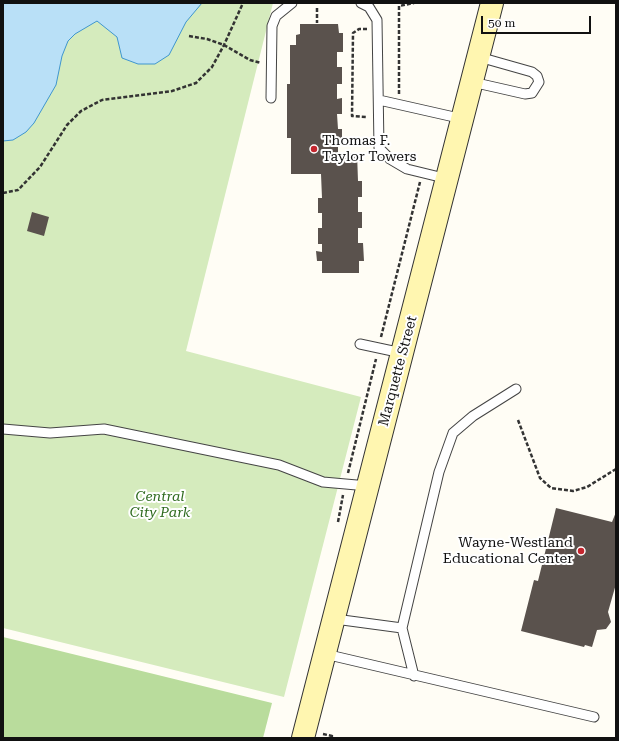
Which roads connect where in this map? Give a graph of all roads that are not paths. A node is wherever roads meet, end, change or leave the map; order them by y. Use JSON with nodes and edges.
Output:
{"nodes":[{"id":1,"x":292,"y":3,"type":"edge"},
{"id":2,"x":360,"y":3,"type":"edge"},
{"id":3,"x":492,"y":3,"type":"edge"},
{"id":4,"x":479,"y":57,"type":"junction"},
{"id":5,"x":472,"y":82,"type":"junction"},
{"id":6,"x":271,"y":98,"type":"dead end"},
{"id":7,"x":379,"y":100,"type":"junction"},
{"id":8,"x":463,"y":120,"type":"junction"},
{"id":9,"x":448,"y":179,"type":"junction"},
{"id":10,"x":360,"y":344,"type":"dead end"},
{"id":11,"x":402,"y":354,"type":"junction"},
{"id":12,"x":516,"y":390,"type":"dead end"},
{"id":13,"x":3,"y":429,"type":"edge"},
{"id":14,"x":368,"y":486,"type":"junction"},
{"id":15,"x":334,"y":619,"type":"junction"},
{"id":16,"x":402,"y":628,"type":"junction"},
{"id":17,"x":325,"y":654,"type":"junction"},
{"id":18,"x":414,"y":676,"type":"junction"},
{"id":19,"x":594,"y":717,"type":"dead end"},
{"id":20,"x":310,"y":736,"type":"edge"}],
"edges":[{"from":1,"to":6,"type":"lane"},
{"from":2,"to":7,"type":"lane"},
{"from":3,"to":4,"type":"street","name":"Marquette Street"},
{"from":4,"to":5,"type":"street","name":"Marquette Street"},
{"from":4,"to":5,"type":"lane"},
{"from":5,"to":8,"type":"street","name":"Marquette Street"},
{"from":7,"to":8,"type":"lane"},
{"from":7,"to":9,"type":"lane"},
{"from":8,"to":9,"type":"street","name":"Marquette Street"},
{"from":9,"to":11,"type":"street","name":"Marquette Street"},
{"from":10,"to":11,"type":"lane"},
{"from":11,"to":14,"type":"street","name":"Marquette Street"},
{"from":12,"to":16,"type":"lane"},
{"from":13,"to":14,"type":"lane"},
{"from":14,"to":15,"type":"street","name":"Marquette Street"},
{"from":15,"to":16,"type":"lane"},
{"from":15,"to":17,"type":"street","name":"Marquette Street"},
{"from":16,"to":18,"type":"lane"},
{"from":17,"to":18,"type":"lane"},
{"from":17,"to":20,"type":"street","name":"Marquette Street"},
{"from":18,"to":19,"type":"lane"}]}
